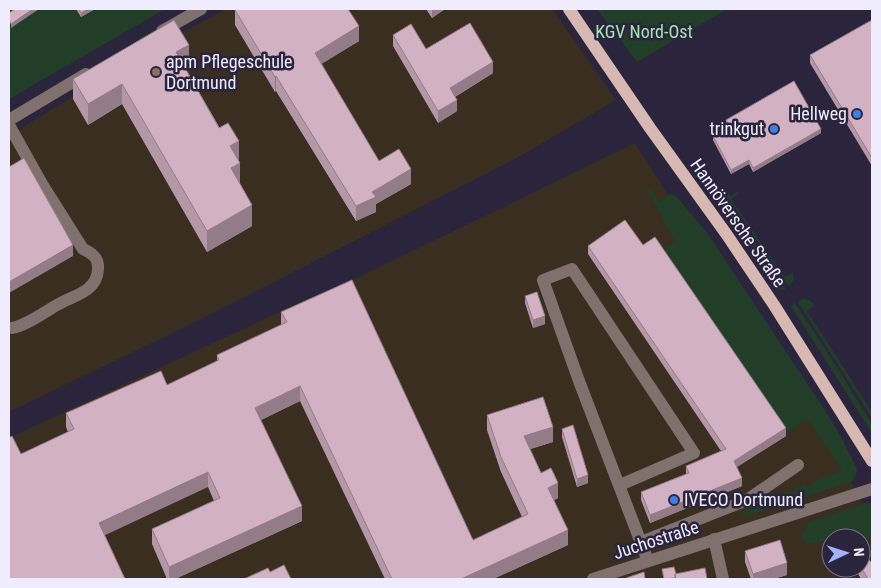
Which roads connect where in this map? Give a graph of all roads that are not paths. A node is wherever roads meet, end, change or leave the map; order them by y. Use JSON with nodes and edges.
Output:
{"nodes":[{"id":1,"x":201,"y":9,"type":"edge"},
{"id":2,"x":569,"y":9,"type":"edge"},
{"id":3,"x":150,"y":38,"type":"edge"},
{"id":4,"x":100,"y":67,"type":"edge"},
{"id":5,"x":9,"y":120,"type":"edge"},
{"id":6,"x":9,"y":125,"type":"edge"},
{"id":7,"x":9,"y":328,"type":"edge"},
{"id":8,"x":872,"y":461,"type":"edge"},
{"id":9,"x":798,"y":466,"type":"dead end"},
{"id":10,"x":620,"y":485,"type":"junction"},
{"id":11,"x":872,"y":489,"type":"edge"},
{"id":12,"x":714,"y":539,"type":"junction"},
{"id":13,"x":641,"y":542,"type":"junction"},
{"id":14,"x":648,"y":561,"type":"junction"},
{"id":15,"x":599,"y":578,"type":"edge"},
{"id":16,"x":723,"y":579,"type":"edge"}],
"edges":[{"from":1,"to":3,"type":"street"},
{"from":2,"to":8,"type":"main road","name":"Hannöversche Straße"},
{"from":4,"to":5,"type":"street"},
{"from":6,"to":7,"type":"street"},
{"from":9,"to":13,"type":"street"},
{"from":10,"to":10,"type":"street"},
{"from":10,"to":13,"type":"street"},
{"from":11,"to":12,"type":"street","name":"Juchostraße"},
{"from":12,"to":14,"type":"street","name":"Juchostraße"},
{"from":12,"to":16,"type":"street"},
{"from":13,"to":14,"type":"street"},
{"from":14,"to":15,"type":"street","name":"Juchostraße"}]}
